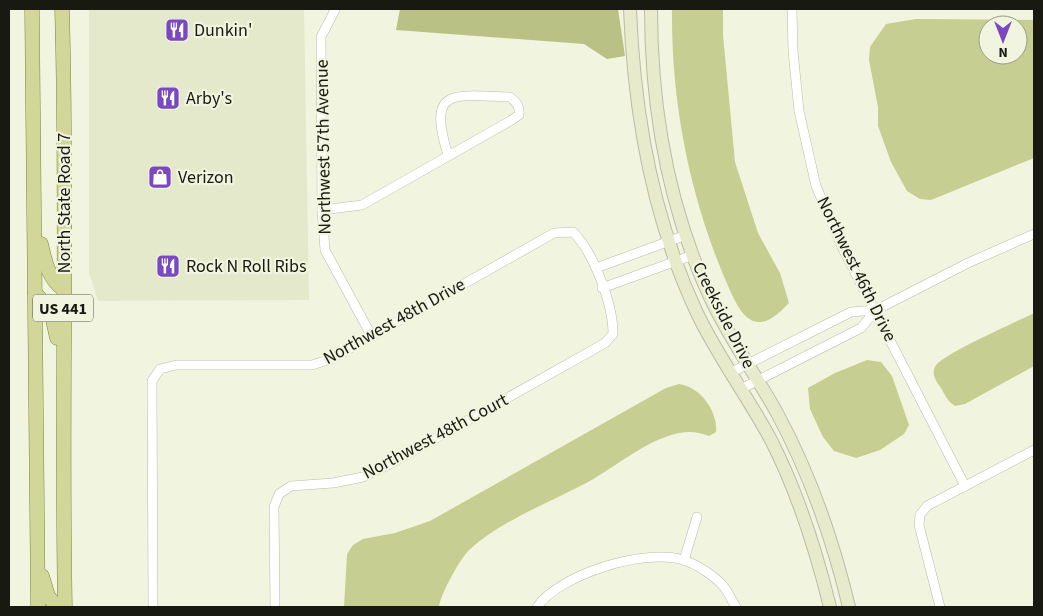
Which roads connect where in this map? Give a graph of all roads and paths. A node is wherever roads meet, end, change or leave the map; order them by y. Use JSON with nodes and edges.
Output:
{"nodes":[{"id":1,"x":32,"y":9,"type":"edge"},
{"id":2,"x":62,"y":9,"type":"edge"},
{"id":3,"x":630,"y":9,"type":"edge"},
{"id":4,"x":651,"y":9,"type":"edge"},
{"id":5,"x":792,"y":9,"type":"edge"},
{"id":6,"x":335,"y":10,"type":"edge"},
{"id":7,"x":448,"y":155,"type":"junction"},
{"id":8,"x":322,"y":210,"type":"junction"},
{"id":9,"x":35,"y":216,"type":"junction"},
{"id":10,"x":1034,"y":234,"type":"edge"},
{"id":11,"x":686,"y":235,"type":"junction"},
{"id":12,"x":668,"y":241,"type":"junction"},
{"id":13,"x":693,"y":255,"type":"junction"},
{"id":14,"x":676,"y":261,"type":"junction"},
{"id":15,"x":596,"y":268,"type":"junction"},
{"id":16,"x":602,"y":288,"type":"junction"},
{"id":17,"x":63,"y":289,"type":"junction"},
{"id":18,"x":35,"y":293,"type":"junction"},
{"id":19,"x":876,"y":310,"type":"junction"},
{"id":20,"x":371,"y":335,"type":"junction"},
{"id":21,"x":63,"y":363,"type":"junction"},
{"id":22,"x":747,"y":365,"type":"junction"},
{"id":23,"x":730,"y":373,"type":"junction"},
{"id":24,"x":758,"y":382,"type":"junction"},
{"id":25,"x":741,"y":389,"type":"junction"},
{"id":26,"x":1034,"y":450,"type":"edge"},
{"id":27,"x":965,"y":486,"type":"junction"},
{"id":28,"x":697,"y":517,"type":"dead end"},
{"id":29,"x":684,"y":560,"type":"junction"},
{"id":30,"x":38,"y":564,"type":"junction"},
{"id":31,"x":38,"y":607,"type":"edge"},
{"id":32,"x":57,"y":607,"type":"edge"},
{"id":33,"x":65,"y":607,"type":"edge"},
{"id":34,"x":153,"y":607,"type":"edge"},
{"id":35,"x":275,"y":607,"type":"edge"},
{"id":36,"x":537,"y":607,"type":"edge"},
{"id":37,"x":736,"y":607,"type":"edge"},
{"id":38,"x":830,"y":607,"type":"edge"},
{"id":39,"x":850,"y":607,"type":"edge"},
{"id":40,"x":940,"y":607,"type":"edge"}],
"edges":[{"from":1,"to":9,"type":"main road","name":"North State Road 7","number":"US 441"},
{"from":2,"to":17,"type":"main road","name":"North State Road 7","number":"US 441"},
{"from":3,"to":12,"type":"street","name":"Creekside Drive"},
{"from":4,"to":11,"type":"street","name":"Creekside Drive"},
{"from":5,"to":19,"type":"street","name":"Northwest 46th Drive"},
{"from":6,"to":8,"type":"street","name":"Northwest 57th Avenue"},
{"from":7,"to":7,"type":"street"},
{"from":7,"to":8,"type":"street"},
{"from":8,"to":20,"type":"street","name":"Northwest 57th Avenue"},
{"from":9,"to":17,"type":"main road"},
{"from":9,"to":18,"type":"main road","name":"North State Road 7","number":"US 441"},
{"from":10,"to":19,"type":"street"},
{"from":11,"to":12,"type":"street"},
{"from":11,"to":13,"type":"street","name":"Creekside Drive"},
{"from":12,"to":14,"type":"street","name":"Creekside Drive"},
{"from":12,"to":15,"type":"street"},
{"from":13,"to":14,"type":"street"},
{"from":13,"to":22,"type":"street","name":"Creekside Drive"},
{"from":14,"to":16,"type":"street"},
{"from":14,"to":23,"type":"street","name":"Creekside Drive"},
{"from":15,"to":16,"type":"street","name":"Northwest 48th Drive"},
{"from":15,"to":20,"type":"street","name":"Northwest 48th Drive"},
{"from":16,"to":35,"type":"street","name":"Northwest 48th Court"},
{"from":17,"to":21,"type":"main road","name":"North State Road 7","number":"US 441"},
{"from":18,"to":21,"type":"main road"},
{"from":18,"to":30,"type":"main road","name":"North State Road 7","number":"US 441"},
{"from":19,"to":22,"type":"street"},
{"from":19,"to":24,"type":"street"},
{"from":19,"to":27,"type":"street","name":"Northwest 46th Drive"},
{"from":20,"to":34,"type":"street","name":"Northwest 48th Drive"},
{"from":21,"to":33,"type":"main road","name":"North State Road 7","number":"US 441"},
{"from":22,"to":23,"type":"street"},
{"from":22,"to":24,"type":"street","name":"Creekside Drive"},
{"from":23,"to":25,"type":"street","name":"Creekside Drive"},
{"from":24,"to":25,"type":"street"},
{"from":24,"to":39,"type":"street","name":"Creekside Drive"},
{"from":25,"to":38,"type":"street","name":"Creekside Drive"},
{"from":26,"to":27,"type":"street"},
{"from":27,"to":40,"type":"street"},
{"from":28,"to":29,"type":"street"},
{"from":29,"to":36,"type":"street"},
{"from":29,"to":37,"type":"street"},
{"from":30,"to":31,"type":"main road","name":"North State Road 7","number":"US 441"},
{"from":30,"to":32,"type":"main road"}]}
